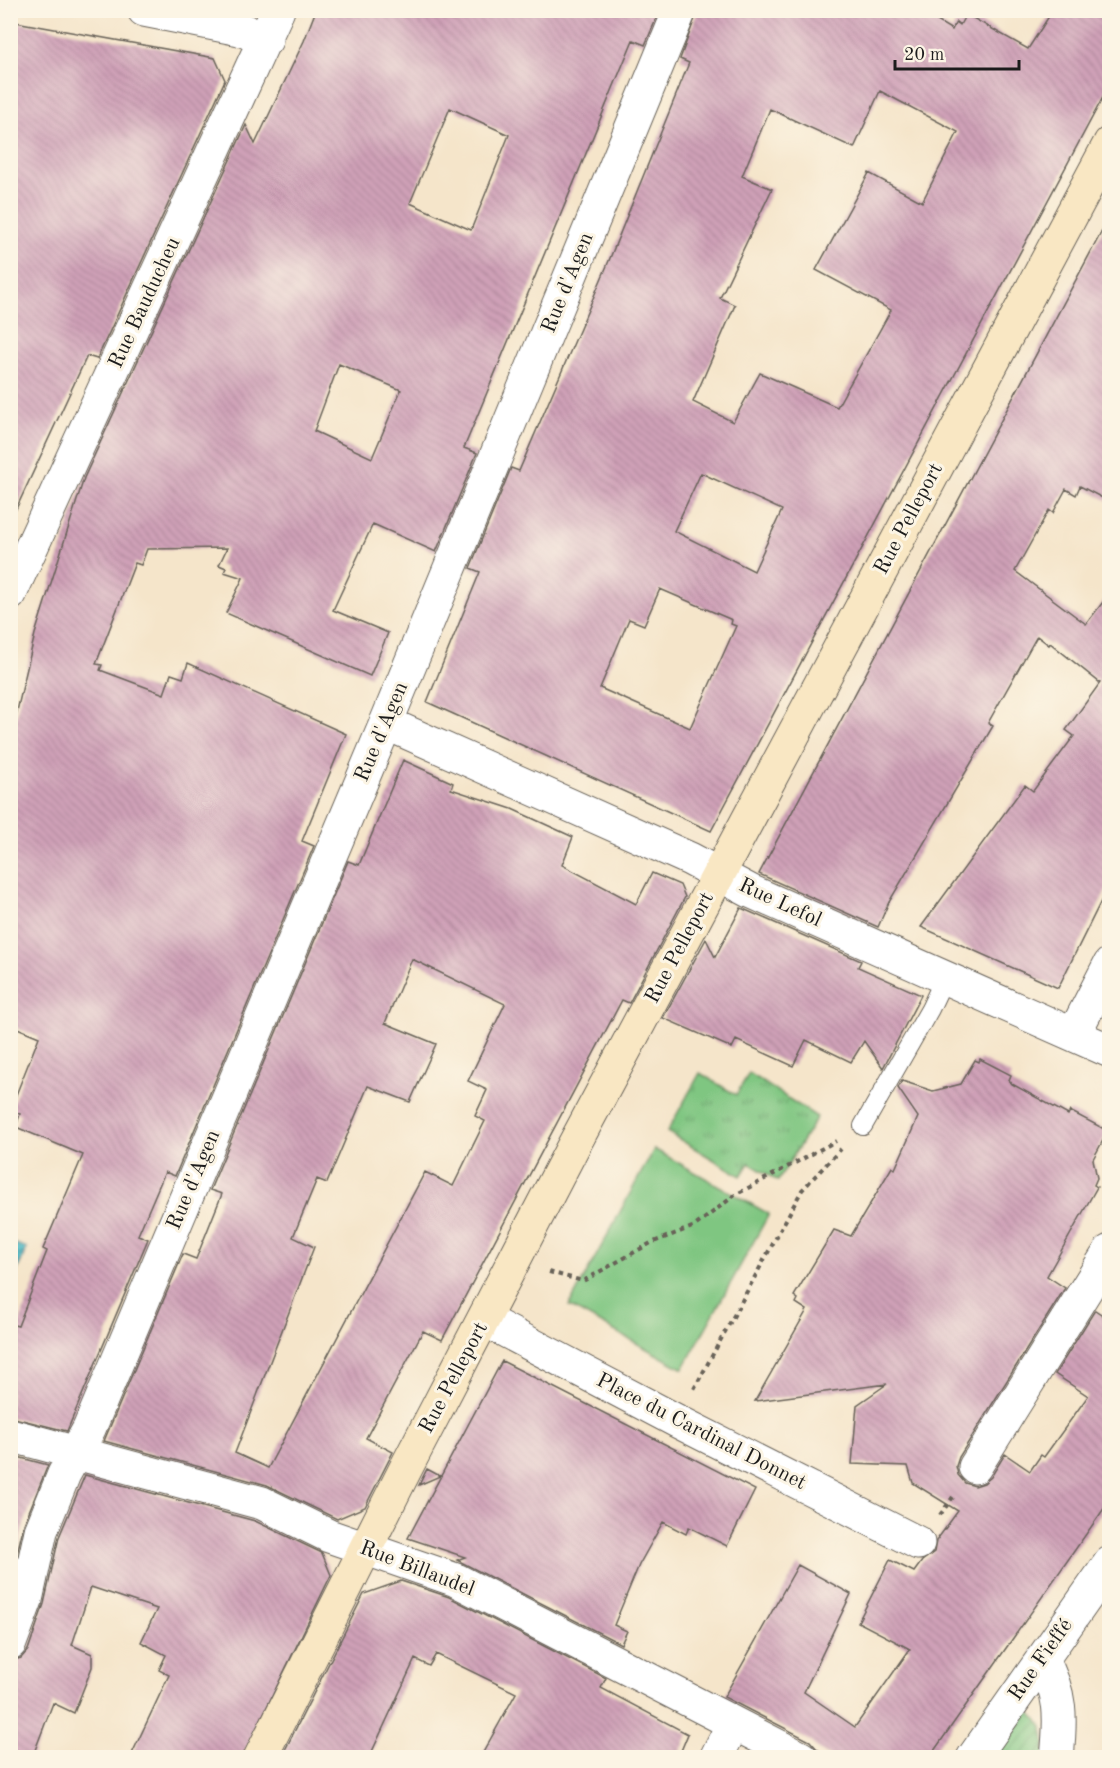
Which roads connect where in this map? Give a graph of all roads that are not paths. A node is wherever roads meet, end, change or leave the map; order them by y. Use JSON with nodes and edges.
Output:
{"nodes":[{"id":1,"x":144,"y":10,"type":"edge"},
{"id":2,"x":680,"y":10,"type":"edge"},
{"id":3,"x":272,"y":25,"type":"edge"},
{"id":4,"x":1110,"y":143,"type":"edge"},
{"id":5,"x":10,"y":594,"type":"edge"},
{"id":6,"x":386,"y":723,"type":"junction"},
{"id":7,"x":719,"y":874,"type":"junction"},
{"id":8,"x":1110,"y":964,"type":"edge"},
{"id":9,"x":945,"y":977,"type":"junction"},
{"id":10,"x":1074,"y":1035,"type":"junction"},
{"id":11,"x":1110,"y":1051,"type":"edge"},
{"id":12,"x":863,"y":1126,"type":"road end"},
{"id":13,"x":1110,"y":1251,"type":"edge"},
{"id":14,"x":484,"y":1320,"type":"junction"},
{"id":15,"x":10,"y":1435,"type":"edge"},
{"id":16,"x":78,"y":1452,"type":"junction"},
{"id":17,"x":975,"y":1467,"type":"road end"},
{"id":18,"x":918,"y":1543,"type":"road end"},
{"id":19,"x":366,"y":1548,"type":"junction"},
{"id":20,"x":1110,"y":1563,"type":"edge"},
{"id":21,"x":10,"y":1644,"type":"edge"},
{"id":22,"x":1042,"y":1659,"type":"junction"},
{"id":23,"x":733,"y":1724,"type":"junction"},
{"id":24,"x":260,"y":1758,"type":"edge"},
{"id":25,"x":716,"y":1758,"type":"edge"},
{"id":26,"x":801,"y":1758,"type":"edge"},
{"id":27,"x":973,"y":1758,"type":"edge"},
{"id":28,"x":1057,"y":1758,"type":"edge"}],
"edges":[{"from":1,"to":3,"type":"street"},
{"from":2,"to":6,"type":"street","name":"Rue d'Agen"},
{"from":3,"to":5,"type":"street","name":"Rue Bauducheu"},
{"from":4,"to":7,"type":"street","name":"Rue Pelleport"},
{"from":6,"to":7,"type":"street","name":"Rue Lefol"},
{"from":6,"to":16,"type":"street","name":"Rue d'Agen"},
{"from":7,"to":9,"type":"street","name":"Rue Lefol"},
{"from":7,"to":14,"type":"street","name":"Rue Pelleport"},
{"from":8,"to":10,"type":"street"},
{"from":9,"to":10,"type":"street","name":"Rue Lefol"},
{"from":9,"to":12,"type":"lane"},
{"from":10,"to":11,"type":"street","name":"Rue Lefol"},
{"from":13,"to":17,"type":"street"},
{"from":14,"to":18,"type":"street","name":"Place du Cardinal Donnet"},
{"from":14,"to":19,"type":"street","name":"Rue Pelleport"},
{"from":15,"to":16,"type":"street","name":"Rue Billaudel"},
{"from":16,"to":19,"type":"street","name":"Rue Billaudel"},
{"from":16,"to":21,"type":"street","name":"Rue d'Agen"},
{"from":19,"to":23,"type":"street","name":"Rue Billaudel"},
{"from":19,"to":24,"type":"street","name":"Rue Pelleport"},
{"from":20,"to":22,"type":"street","name":"Rue Fieffé"},
{"from":22,"to":27,"type":"street","name":"Rue Fieffé"},
{"from":22,"to":28,"type":"street"},
{"from":23,"to":25,"type":"street"},
{"from":23,"to":26,"type":"street","name":"Rue Billaudel"}]}
